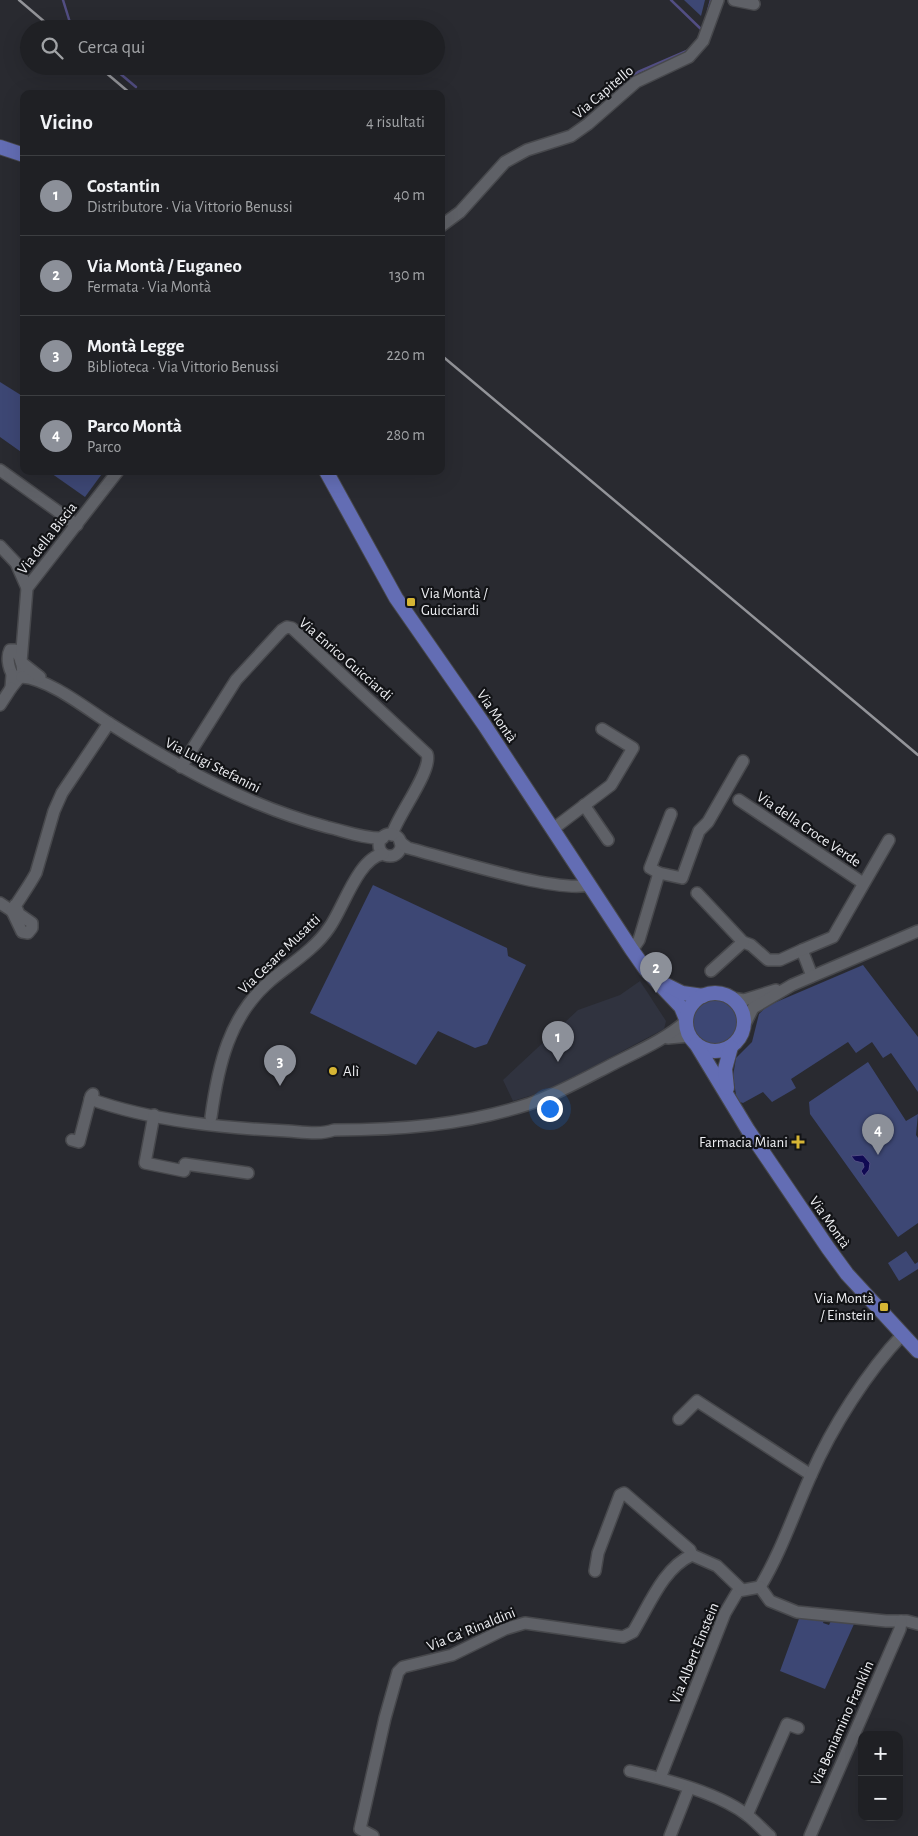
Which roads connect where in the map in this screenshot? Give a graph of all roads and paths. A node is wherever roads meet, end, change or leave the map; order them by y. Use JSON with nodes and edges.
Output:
{"nodes":[{"id":1,"x":718,"y":0,"type":"edge"},
{"id":2,"x":734,"y":0,"type":"edge"},
{"id":3,"x":754,"y":4,"type":"dead end"},
{"id":4,"x":3,"y":147,"type":"edge"},
{"id":5,"x":20,"y":153,"type":"edge"},
{"id":6,"x":445,"y":223,"type":"edge"},
{"id":7,"x":0,"y":470,"type":"edge"},
{"id":8,"x":115,"y":475,"type":"edge"},
{"id":9,"x":328,"y":475,"type":"edge"},
{"id":10,"x":77,"y":525,"type":"junction"},
{"id":11,"x":0,"y":546,"type":"edge"},
{"id":12,"x":27,"y":588,"type":"junction"},
{"id":13,"x":24,"y":633,"type":"junction"},
{"id":14,"x":6,"y":651,"type":"edge"},
{"id":15,"x":17,"y":671,"type":"junction"},
{"id":16,"x":0,"y":705,"type":"edge"},
{"id":17,"x":109,"y":723,"type":"junction"},
{"id":18,"x":602,"y":729,"type":"dead end"},
{"id":19,"x":743,"y":761,"type":"dead end"},
{"id":20,"x":181,"y":767,"type":"junction"},
{"id":21,"x":739,"y":800,"type":"dead end"},
{"id":22,"x":584,"y":804,"type":"junction"},
{"id":23,"x":671,"y":814,"type":"dead end"},
{"id":24,"x":553,"y":828,"type":"junction"},
{"id":25,"x":608,"y":840,"type":"dead end"},
{"id":26,"x":889,"y":840,"type":"dead end"},
{"id":27,"x":392,"y":845,"type":"junction"},
{"id":28,"x":660,"y":873,"type":"junction"},
{"id":29,"x":863,"y":883,"type":"junction"},
{"id":30,"x":589,"y":885,"type":"junction"},
{"id":31,"x":697,"y":893,"type":"dead end"},
{"id":32,"x":0,"y":903,"type":"edge"},
{"id":33,"x":918,"y":931,"type":"edge"},
{"id":34,"x":743,"y":942,"type":"junction"},
{"id":35,"x":632,"y":950,"type":"junction"},
{"id":36,"x":802,"y":950,"type":"junction"},
{"id":37,"x":711,"y":971,"type":"dead end"},
{"id":38,"x":649,"y":973,"type":"junction"},
{"id":39,"x":812,"y":976,"type":"junction"},
{"id":40,"x":792,"y":985,"type":"junction"},
{"id":41,"x":703,"y":996,"type":"junction"},
{"id":42,"x":732,"y":998,"type":"junction"},
{"id":43,"x":686,"y":1020,"type":"junction"},
{"id":44,"x":744,"y":1026,"type":"junction"},
{"id":45,"x":693,"y":1040,"type":"junction"},
{"id":46,"x":654,"y":1042,"type":"junction"},
{"id":47,"x":731,"y":1046,"type":"junction"},
{"id":48,"x":91,"y":1097,"type":"junction"},
{"id":49,"x":730,"y":1101,"type":"junction"},
{"id":50,"x":138,"y":1104,"type":"junction"},
{"id":51,"x":167,"y":1110,"type":"junction"},
{"id":52,"x":154,"y":1115,"type":"junction"},
{"id":53,"x":211,"y":1117,"type":"junction"},
{"id":54,"x":192,"y":1121,"type":"junction"},
{"id":55,"x":240,"y":1128,"type":"junction"},
{"id":56,"x":334,"y":1130,"type":"junction"},
{"id":57,"x":72,"y":1140,"type":"dead end"},
{"id":58,"x":248,"y":1173,"type":"dead end"},
{"id":59,"x":902,"y":1334,"type":"junction"},
{"id":60,"x":918,"y":1351,"type":"edge"},
{"id":61,"x":679,"y":1418,"type":"dead end"},
{"id":62,"x":811,"y":1475,"type":"junction"},
{"id":63,"x":692,"y":1555,"type":"junction"},
{"id":64,"x":595,"y":1571,"type":"dead end"},
{"id":65,"x":760,"y":1587,"type":"junction"},
{"id":66,"x":741,"y":1589,"type":"junction"},
{"id":67,"x":901,"y":1621,"type":"junction"},
{"id":68,"x":918,"y":1624,"type":"edge"},
{"id":69,"x":798,"y":1728,"type":"dead end"},
{"id":70,"x":630,"y":1771,"type":"dead end"},
{"id":71,"x":660,"y":1778,"type":"junction"},
{"id":72,"x":689,"y":1788,"type":"junction"},
{"id":73,"x":747,"y":1815,"type":"junction"},
{"id":74,"x":373,"y":1836,"type":"edge"},
{"id":75,"x":670,"y":1836,"type":"edge"},
{"id":76,"x":770,"y":1836,"type":"edge"},
{"id":77,"x":810,"y":1836,"type":"edge"}],
"edges":[{"from":1,"to":6,"type":"street","name":"Via Capitello"},
{"from":2,"to":3,"type":"street"},
{"from":4,"to":5,"type":"main road"},
{"from":7,"to":10,"type":"street"},
{"from":8,"to":10,"type":"street","name":"Via della Biscia"},
{"from":9,"to":24,"type":"main road","name":"Via Montà"},
{"from":10,"to":12,"type":"street","name":"Via della Biscia"},
{"from":11,"to":12,"type":"street"},
{"from":12,"to":13,"type":"street","name":"Via della Biscia"},
{"from":13,"to":14,"type":"street"},
{"from":13,"to":15,"type":"street","name":"Via della Biscia"},
{"from":14,"to":15,"type":"street"},
{"from":15,"to":16,"type":"street","name":"Via della Biscia"},
{"from":15,"to":17,"type":"street","name":"Via Luigi Stefanini"},
{"from":17,"to":20,"type":"street","name":"Via Luigi Stefanini"},
{"from":17,"to":32,"type":"street"},
{"from":18,"to":22,"type":"street"},
{"from":19,"to":28,"type":"street"},
{"from":20,"to":27,"type":"street","name":"Via Luigi Stefanini"},
{"from":20,"to":27,"type":"street","name":"Via Enrico Guicciardi"},
{"from":21,"to":29,"type":"street","name":"Via della Croce Verde"},
{"from":22,"to":24,"type":"street"},
{"from":22,"to":25,"type":"street"},
{"from":23,"to":28,"type":"street"},
{"from":24,"to":30,"type":"main road","name":"Via Montà"},
{"from":26,"to":29,"type":"street","name":"Via della Croce Verde"},
{"from":27,"to":30,"type":"street","name":"Via Luigi Stefanini"},
{"from":27,"to":53,"type":"street","name":"Via Cesare Musatti"},
{"from":28,"to":35,"type":"street"},
{"from":29,"to":36,"type":"street","name":"Via della Croce Verde"},
{"from":30,"to":35,"type":"main road","name":"Via Montà"},
{"from":31,"to":34,"type":"street","name":"Via della Croce Verde"},
{"from":33,"to":39,"type":"street"},
{"from":34,"to":36,"type":"street","name":"Via della Croce Verde"},
{"from":34,"to":37,"type":"street"},
{"from":35,"to":38,"type":"main road","name":"Via Montà"},
{"from":36,"to":39,"type":"street"},
{"from":38,"to":41,"type":"main road","name":"Via Montà"},
{"from":38,"to":43,"type":"main road","name":"Via Montà"},
{"from":39,"to":40,"type":"street"},
{"from":40,"to":42,"type":"street"},
{"from":40,"to":44,"type":"street"},
{"from":41,"to":42,"type":"main road","name":"Via Montà"},
{"from":41,"to":43,"type":"main road"},
{"from":42,"to":44,"type":"main road"},
{"from":43,"to":45,"type":"main road","name":"Via Montà"},
{"from":43,"to":46,"type":"street"},
{"from":44,"to":47,"type":"main road","name":"Via Montà"},
{"from":45,"to":46,"type":"street"},
{"from":45,"to":47,"type":"main road"},
{"from":45,"to":49,"type":"main road","name":"Via Montà"},
{"from":46,"to":56,"type":"street"},
{"from":47,"to":49,"type":"main road","name":"Via Montà"},
{"from":48,"to":50,"type":"street"},
{"from":48,"to":52,"type":"street"},
{"from":48,"to":57,"type":"street"},
{"from":49,"to":59,"type":"main road","name":"Via Montà"},
{"from":50,"to":51,"type":"street"},
{"from":50,"to":52,"type":"street"},
{"from":51,"to":52,"type":"street"},
{"from":51,"to":53,"type":"street"},
{"from":52,"to":54,"type":"street"},
{"from":52,"to":58,"type":"street"},
{"from":53,"to":54,"type":"street"},
{"from":53,"to":55,"type":"street"},
{"from":53,"to":56,"type":"street"},
{"from":54,"to":55,"type":"street"},
{"from":55,"to":56,"type":"street"},
{"from":59,"to":60,"type":"main road","name":"Via Montà"},
{"from":59,"to":62,"type":"street"},
{"from":61,"to":62,"type":"street"},
{"from":62,"to":65,"type":"street"},
{"from":63,"to":64,"type":"street"},
{"from":63,"to":66,"type":"street"},
{"from":63,"to":74,"type":"street","name":"Via Ca' Rinaldini"},
{"from":65,"to":66,"type":"street"},
{"from":65,"to":67,"type":"street"},
{"from":66,"to":71,"type":"street","name":"Via Albert Einstein"},
{"from":67,"to":68,"type":"street"},
{"from":67,"to":77,"type":"street","name":"Via Beniamino Franklin"},
{"from":69,"to":73,"type":"street"},
{"from":70,"to":71,"type":"street"},
{"from":71,"to":72,"type":"street"},
{"from":72,"to":73,"type":"street"},
{"from":72,"to":75,"type":"street"},
{"from":73,"to":76,"type":"street"}]}
